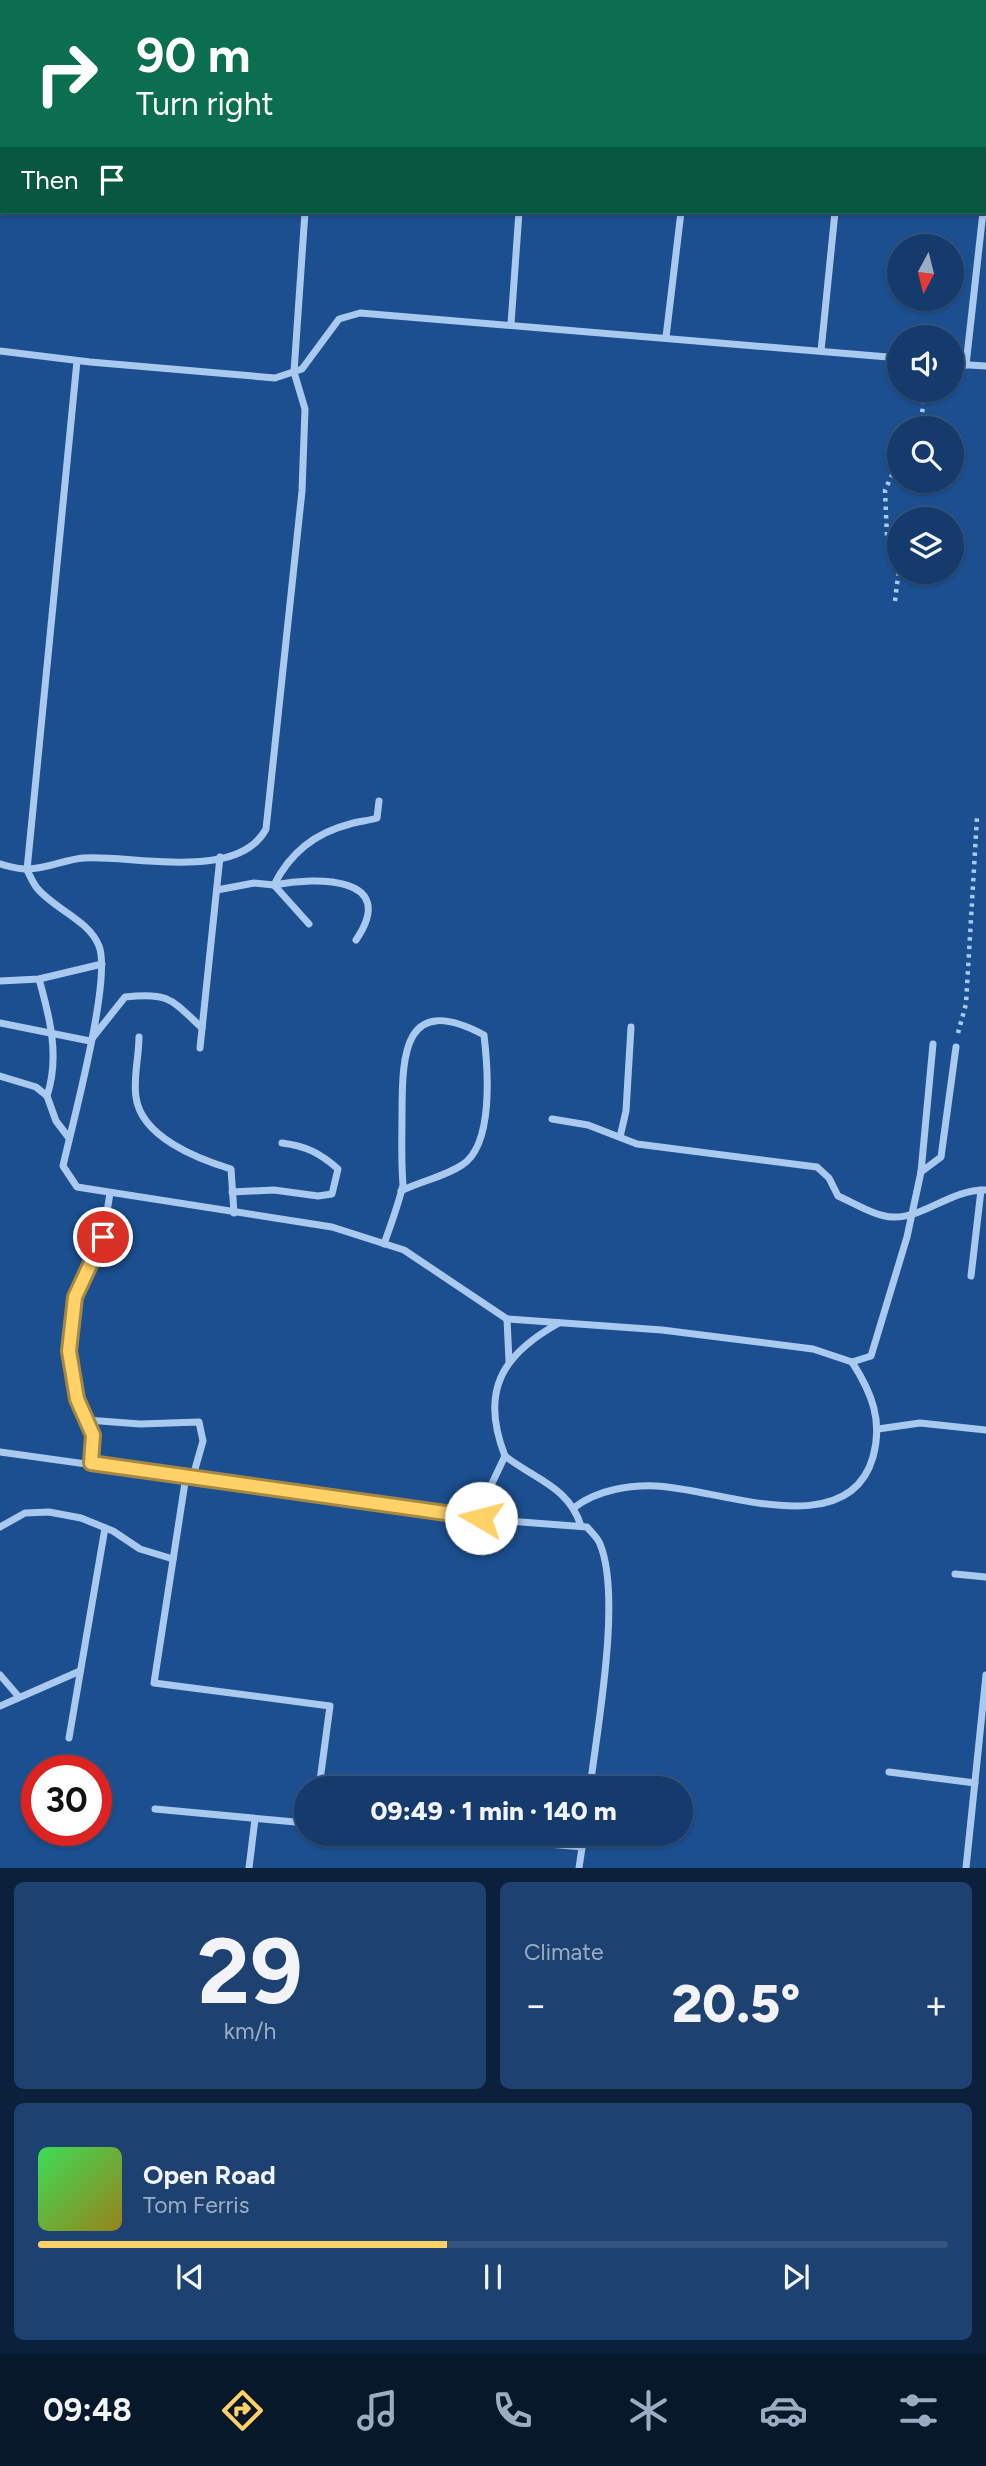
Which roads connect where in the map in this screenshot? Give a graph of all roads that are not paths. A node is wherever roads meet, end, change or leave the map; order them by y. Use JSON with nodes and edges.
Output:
{"nodes":[{"id":1,"x":305,"y":214,"type":"edge"},
{"id":2,"x":519,"y":214,"type":"edge"},
{"id":3,"x":681,"y":214,"type":"edge"},
{"id":4,"x":835,"y":214,"type":"edge"},
{"id":5,"x":983,"y":214,"type":"edge"},
{"id":6,"x":511,"y":324,"type":"junction"},
{"id":7,"x":666,"y":337,"type":"junction"},
{"id":8,"x":0,"y":351,"type":"edge"},
{"id":9,"x":821,"y":351,"type":"junction"},
{"id":10,"x":887,"y":357,"type":"edge"},
{"id":11,"x":77,"y":361,"type":"junction"},
{"id":12,"x":966,"y":365,"type":"joint"},
{"id":13,"x":986,"y":366,"type":"edge"},
{"id":14,"x":294,"y":372,"type":"junction"},
{"id":15,"x":379,"y":801,"type":"dead end"},
{"id":16,"x":220,"y":857,"type":"junction"},
{"id":17,"x":0,"y":864,"type":"edge"},
{"id":18,"x":27,"y":870,"type":"junction"},
{"id":19,"x":274,"y":885,"type":"junction"},
{"id":20,"x":217,"y":890,"type":"junction"},
{"id":21,"x":309,"y":924,"type":"dead end"},
{"id":22,"x":356,"y":940,"type":"dead end"},
{"id":23,"x":102,"y":964,"type":"junction"},
{"id":24,"x":39,"y":979,"type":"junction"},
{"id":25,"x":0,"y":981,"type":"edge"},
{"id":26,"x":0,"y":1023,"type":"edge"},
{"id":27,"x":631,"y":1027,"type":"dead end"},
{"id":28,"x":202,"y":1028,"type":"junction"},
{"id":29,"x":53,"y":1035,"type":"junction"},
{"id":30,"x":139,"y":1037,"type":"dead end"},
{"id":31,"x":90,"y":1041,"type":"junction"},
{"id":32,"x":933,"y":1044,"type":"dead end"},
{"id":33,"x":956,"y":1047,"type":"road end"},
{"id":34,"x":200,"y":1048,"type":"dead end"},
{"id":35,"x":0,"y":1076,"type":"edge"},
{"id":36,"x":47,"y":1096,"type":"junction"},
{"id":37,"x":552,"y":1119,"type":"dead end"},
{"id":38,"x":620,"y":1137,"type":"junction"},
{"id":39,"x":69,"y":1138,"type":"junction"},
{"id":40,"x":282,"y":1143,"type":"dead end"},
{"id":41,"x":920,"y":1172,"type":"junction"},
{"id":42,"x":984,"y":1190,"type":"edge"},
{"id":43,"x":401,"y":1191,"type":"junction"},
{"id":44,"x":232,"y":1192,"type":"junction"},
{"id":45,"x":110,"y":1193,"type":"junction"},
{"id":46,"x":233,"y":1213,"type":"junction"},
{"id":47,"x":911,"y":1216,"type":"junction"},
{"id":48,"x":384,"y":1244,"type":"junction"},
{"id":49,"x":971,"y":1276,"type":"dead end"},
{"id":50,"x":507,"y":1319,"type":"junction"},
{"id":51,"x":560,"y":1322,"type":"junction"},
{"id":52,"x":509,"y":1361,"type":"junction"},
{"id":53,"x":852,"y":1362,"type":"junction"},
{"id":54,"x":87,"y":1420,"type":"junction"},
{"id":55,"x":878,"y":1429,"type":"junction"},
{"id":56,"x":986,"y":1430,"type":"edge"},
{"id":57,"x":0,"y":1454,"type":"edge"},
{"id":58,"x":505,"y":1456,"type":"junction"},
{"id":59,"x":91,"y":1463,"type":"junction"},
{"id":60,"x":190,"y":1476,"type":"junction"},
{"id":61,"x":575,"y":1507,"type":"junction"},
{"id":62,"x":481,"y":1518,"type":"junction"},
{"id":63,"x":0,"y":1527,"type":"edge"},
{"id":64,"x":581,"y":1527,"type":"junction"},
{"id":65,"x":105,"y":1528,"type":"junction"},
{"id":66,"x":173,"y":1559,"type":"junction"},
{"id":67,"x":955,"y":1574,"type":"dead end"},
{"id":68,"x":986,"y":1577,"type":"edge"},
{"id":69,"x":80,"y":1671,"type":"junction"},
{"id":70,"x":0,"y":1675,"type":"edge"},
{"id":71,"x":986,"y":1675,"type":"edge"},
{"id":72,"x":19,"y":1697,"type":"junction"},
{"id":73,"x":0,"y":1706,"type":"edge"},
{"id":74,"x":69,"y":1738,"type":"dead end"},
{"id":75,"x":889,"y":1772,"type":"dead end"},
{"id":76,"x":321,"y":1776,"type":"edge"},
{"id":77,"x":592,"y":1776,"type":"edge"},
{"id":78,"x":975,"y":1783,"type":"junction"},
{"id":79,"x":155,"y":1810,"type":"dead end"},
{"id":80,"x":255,"y":1819,"type":"junction"},
{"id":81,"x":294,"y":1822,"type":"edge"},
{"id":82,"x":570,"y":1846,"type":"edge"},
{"id":83,"x":582,"y":1847,"type":"joint"},
{"id":84,"x":249,"y":1867,"type":"edge"},
{"id":85,"x":579,"y":1867,"type":"edge"},
{"id":86,"x":966,"y":1867,"type":"edge"}],
"edges":[{"from":1,"to":14,"type":"street"},
{"from":2,"to":6,"type":"street"},
{"from":3,"to":7,"type":"street"},
{"from":4,"to":9,"type":"street"},
{"from":5,"to":12,"type":"street"},
{"from":6,"to":7,"type":"street"},
{"from":6,"to":14,"type":"street"},
{"from":7,"to":9,"type":"street"},
{"from":8,"to":11,"type":"street"},
{"from":9,"to":10,"type":"street"},
{"from":11,"to":14,"type":"street"},
{"from":11,"to":18,"type":"street"},
{"from":12,"to":13,"type":"street"},
{"from":14,"to":16,"type":"street"},
{"from":15,"to":19,"type":"street"},
{"from":16,"to":18,"type":"street"},
{"from":16,"to":20,"type":"street"},
{"from":17,"to":18,"type":"street"},
{"from":18,"to":23,"type":"street"},
{"from":19,"to":20,"type":"street"},
{"from":19,"to":21,"type":"street"},
{"from":19,"to":22,"type":"street"},
{"from":20,"to":28,"type":"street"},
{"from":23,"to":24,"type":"street"},
{"from":23,"to":31,"type":"street"},
{"from":24,"to":25,"type":"street"},
{"from":24,"to":29,"type":"street"},
{"from":26,"to":29,"type":"street"},
{"from":27,"to":38,"type":"street"},
{"from":28,"to":31,"type":"street"},
{"from":28,"to":34,"type":"street"},
{"from":29,"to":31,"type":"street"},
{"from":29,"to":36,"type":"street"},
{"from":30,"to":44,"type":"street"},
{"from":31,"to":39,"type":"street"},
{"from":32,"to":41,"type":"street"},
{"from":33,"to":41,"type":"street"},
{"from":35,"to":36,"type":"street"},
{"from":36,"to":39,"type":"street"},
{"from":37,"to":38,"type":"street"},
{"from":38,"to":47,"type":"street"},
{"from":39,"to":45,"type":"street"},
{"from":40,"to":44,"type":"street"},
{"from":41,"to":47,"type":"street"},
{"from":42,"to":47,"type":"street"},
{"from":42,"to":49,"type":"street"},
{"from":43,"to":43,"type":"street"},
{"from":43,"to":48,"type":"street"},
{"from":44,"to":46,"type":"street"},
{"from":45,"to":46,"type":"street"},
{"from":45,"to":54,"type":"street"},
{"from":46,"to":48,"type":"street"},
{"from":47,"to":53,"type":"street"},
{"from":48,"to":50,"type":"street"},
{"from":50,"to":51,"type":"street"},
{"from":50,"to":52,"type":"street"},
{"from":51,"to":52,"type":"street"},
{"from":51,"to":53,"type":"street"},
{"from":52,"to":58,"type":"street"},
{"from":53,"to":55,"type":"street"},
{"from":54,"to":59,"type":"street"},
{"from":54,"to":60,"type":"street"},
{"from":55,"to":56,"type":"street"},
{"from":55,"to":61,"type":"street"},
{"from":57,"to":59,"type":"street"},
{"from":58,"to":61,"type":"street"},
{"from":58,"to":62,"type":"street"},
{"from":59,"to":60,"type":"street"},
{"from":60,"to":62,"type":"street"},
{"from":60,"to":66,"type":"street"},
{"from":61,"to":64,"type":"street"},
{"from":62,"to":64,"type":"street"},
{"from":63,"to":65,"type":"street"},
{"from":64,"to":77,"type":"street"},
{"from":65,"to":66,"type":"street"},
{"from":65,"to":69,"type":"street"},
{"from":66,"to":76,"type":"street"},
{"from":67,"to":68,"type":"street"},
{"from":69,"to":72,"type":"street"},
{"from":69,"to":74,"type":"street"},
{"from":70,"to":72,"type":"street"},
{"from":71,"to":78,"type":"street"},
{"from":72,"to":73,"type":"street"},
{"from":75,"to":78,"type":"street"},
{"from":78,"to":86,"type":"street"},
{"from":79,"to":80,"type":"street"},
{"from":80,"to":81,"type":"street"},
{"from":80,"to":84,"type":"street"},
{"from":82,"to":83,"type":"street"},
{"from":83,"to":85,"type":"street"}]}
